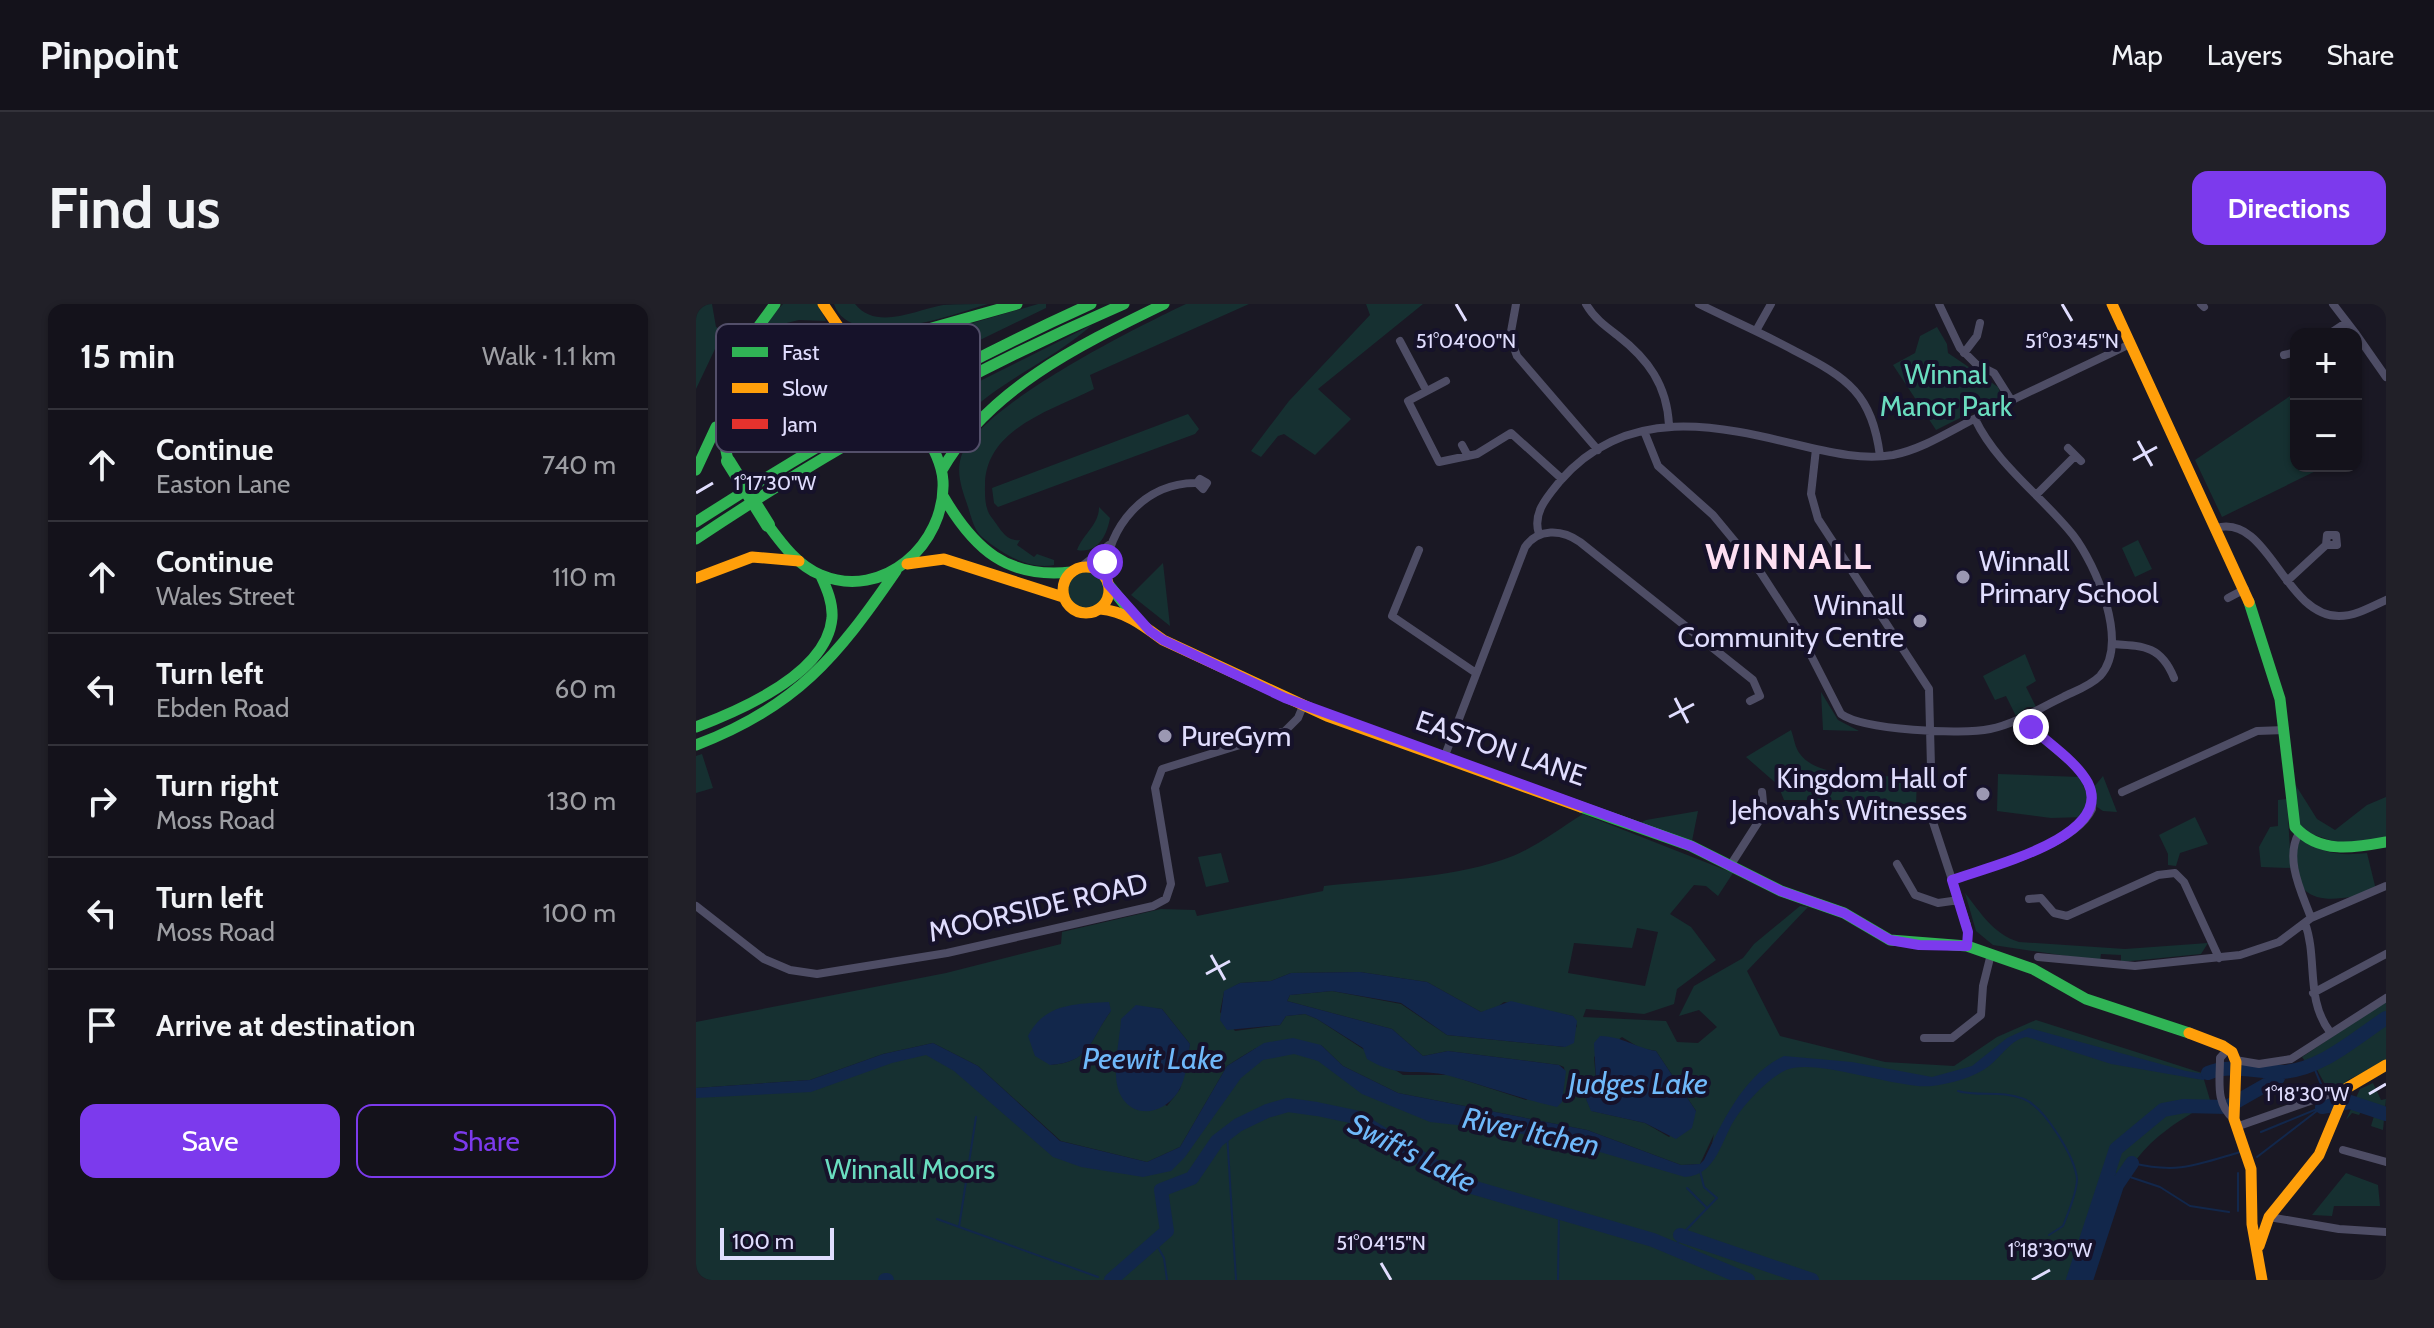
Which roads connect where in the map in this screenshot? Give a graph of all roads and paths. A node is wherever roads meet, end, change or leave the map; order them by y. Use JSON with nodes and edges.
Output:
{"nodes":[{"id":1,"x":775,"y":304,"type":"edge"},
{"id":2,"x":823,"y":304,"type":"edge"},
{"id":3,"x":1017,"y":304,"type":"edge"},
{"id":4,"x":1091,"y":304,"type":"edge"},
{"id":5,"x":1124,"y":304,"type":"edge"},
{"id":6,"x":1164,"y":304,"type":"edge"},
{"id":7,"x":1516,"y":304,"type":"edge"},
{"id":8,"x":1586,"y":304,"type":"edge"},
{"id":9,"x":1699,"y":304,"type":"edge"},
{"id":10,"x":1771,"y":304,"type":"edge"},
{"id":11,"x":1939,"y":304,"type":"edge"},
{"id":12,"x":2112,"y":304,"type":"edge"},
{"id":13,"x":2333,"y":304,"type":"edge"},
{"id":14,"x":2347,"y":322,"type":"junction"},
{"id":15,"x":1980,"y":323,"type":"dead end"},
{"id":16,"x":759,"y":324,"type":"edge"},
{"id":17,"x":837,"y":324,"type":"edge"},
{"id":18,"x":946,"y":324,"type":"edge"},
{"id":19,"x":2338,"y":328,"type":"edge"},
{"id":20,"x":2352,"y":328,"type":"edge"},
{"id":21,"x":1757,"y":329,"type":"junction"},
{"id":22,"x":1400,"y":341,"type":"dead end"},
{"id":23,"x":2362,"y":343,"type":"edge"},
{"id":24,"x":2130,"y":344,"type":"junction"},
{"id":25,"x":1964,"y":353,"type":"junction"},
{"id":26,"x":2290,"y":354,"type":"edge"},
{"id":27,"x":2284,"y":355,"type":"dead end"},
{"id":28,"x":980,"y":356,"type":"edge"},
{"id":29,"x":980,"y":372,"type":"edge"},
{"id":30,"x":2386,"y":377,"type":"edge"},
{"id":31,"x":1446,"y":381,"type":"dead end"},
{"id":32,"x":1426,"y":390,"type":"junction"},
{"id":33,"x":2011,"y":400,"type":"junction"},
{"id":34,"x":980,"y":416,"type":"edge"},
{"id":35,"x":1975,"y":419,"type":"junction"},
{"id":36,"x":1669,"y":425,"type":"junction"},
{"id":37,"x":716,"y":428,"type":"edge"},
{"id":38,"x":1644,"y":431,"type":"junction"},
{"id":39,"x":1462,"y":445,"type":"dead end"},
{"id":40,"x":1816,"y":449,"type":"junction"},
{"id":41,"x":1598,"y":450,"type":"junction"},
{"id":42,"x":726,"y":452,"type":"edge"},
{"id":43,"x":809,"y":452,"type":"edge"},
{"id":44,"x":832,"y":452,"type":"edge"},
{"id":45,"x":933,"y":452,"type":"edge"},
{"id":46,"x":950,"y":452,"type":"edge"},
{"id":47,"x":2075,"y":455,"type":"dead end"},
{"id":48,"x":1468,"y":456,"type":"junction"},
{"id":49,"x":1880,"y":456,"type":"junction"},
{"id":50,"x":696,"y":470,"type":"edge"},
{"id":51,"x":942,"y":470,"type":"junction"},
{"id":52,"x":1562,"y":479,"type":"junction"},
{"id":53,"x":1197,"y":483,"type":"dead end"},
{"id":54,"x":943,"y":495,"type":"junction"},
{"id":55,"x":2036,"y":495,"type":"junction"},
{"id":56,"x":696,"y":522,"type":"edge"},
{"id":57,"x":2216,"y":528,"type":"junction"},
{"id":58,"x":1539,"y":534,"type":"junction"},
{"id":59,"x":696,"y":539,"type":"edge"},
{"id":60,"x":1109,"y":545,"type":"junction"},
{"id":61,"x":2326,"y":545,"type":"dead end"},
{"id":62,"x":1419,"y":550,"type":"dead end"},
{"id":63,"x":800,"y":561,"type":"junction"},
{"id":64,"x":902,"y":567,"type":"junction"},
{"id":65,"x":1076,"y":569,"type":"junction"},
{"id":66,"x":821,"y":576,"type":"junction"},
{"id":67,"x":696,"y":578,"type":"edge"},
{"id":68,"x":1106,"y":580,"type":"junction"},
{"id":69,"x":2287,"y":581,"type":"junction"},
{"id":70,"x":2245,"y":589,"type":"junction"},
{"id":71,"x":1063,"y":597,"type":"junction"},
{"id":72,"x":2228,"y":598,"type":"dead end"},
{"id":73,"x":2386,"y":600,"type":"edge"},
{"id":74,"x":1100,"y":609,"type":"junction"},
{"id":75,"x":1139,"y":622,"type":"junction"},
{"id":76,"x":2113,"y":644,"type":"junction"},
{"id":77,"x":1476,"y":673,"type":"junction"},
{"id":78,"x":2174,"y":677,"type":"dead end"},
{"id":79,"x":1750,"y":701,"type":"dead end"},
{"id":80,"x":1303,"y":706,"type":"junction"},
{"id":81,"x":2024,"y":715,"type":"junction"},
{"id":82,"x":696,"y":727,"type":"edge"},
{"id":83,"x":1932,"y":729,"type":"junction"},
{"id":84,"x":2285,"y":730,"type":"junction"},
{"id":85,"x":696,"y":745,"type":"edge"},
{"id":86,"x":1444,"y":758,"type":"junction"},
{"id":87,"x":1931,"y":767,"type":"dead end"},
{"id":88,"x":1762,"y":792,"type":"dead end"},
{"id":89,"x":2122,"y":792,"type":"dead end"},
{"id":90,"x":1930,"y":813,"type":"dead end"},
{"id":91,"x":2299,"y":833,"type":"junction"},
{"id":92,"x":2386,"y":842,"type":"edge"},
{"id":93,"x":1897,"y":864,"type":"dead end"},
{"id":94,"x":1730,"y":866,"type":"junction"},
{"id":95,"x":1952,"y":880,"type":"junction"},
{"id":96,"x":2386,"y":886,"type":"edge"},
{"id":97,"x":2029,"y":899,"type":"dead end"},
{"id":98,"x":1959,"y":900,"type":"junction"},
{"id":99,"x":696,"y":906,"type":"edge"},
{"id":100,"x":2308,"y":920,"type":"junction"},
{"id":101,"x":1967,"y":946,"type":"junction"},
{"id":102,"x":1991,"y":954,"type":"junction"},
{"id":103,"x":2386,"y":954,"type":"edge"},
{"id":104,"x":2038,"y":957,"type":"dead end"},
{"id":105,"x":2219,"y":958,"type":"junction"},
{"id":106,"x":2313,"y":993,"type":"junction"},
{"id":107,"x":2386,"y":998,"type":"edge"},
{"id":108,"x":2330,"y":1032,"type":"junction"},
{"id":109,"x":1924,"y":1038,"type":"dead end"},
{"id":110,"x":2230,"y":1057,"type":"junction"},
{"id":111,"x":2386,"y":1065,"type":"edge"},
{"id":112,"x":2340,"y":1093,"type":"junction"},
{"id":113,"x":2233,"y":1116,"type":"junction"},
{"id":114,"x":2343,"y":1150,"type":"dead end"},
{"id":115,"x":2386,"y":1162,"type":"edge"},
{"id":116,"x":2250,"y":1197,"type":"junction"},
{"id":117,"x":2274,"y":1219,"type":"junction"},
{"id":118,"x":2386,"y":1232,"type":"edge"},
{"id":119,"x":2259,"y":1258,"type":"junction"},
{"id":120,"x":2262,"y":1280,"type":"edge"}],
"edges":[{"from":1,"to":16,"type":"main road"},
{"from":2,"to":17,"type":"main road"},
{"from":3,"to":18,"type":"main road"},
{"from":4,"to":28,"type":"main road"},
{"from":5,"to":29,"type":"main road"},
{"from":6,"to":34,"type":"main road"},
{"from":7,"to":41,"type":"street"},
{"from":8,"to":36,"type":"street"},
{"from":9,"to":21,"type":"street"},
{"from":10,"to":21,"type":"street"},
{"from":11,"to":25,"type":"street"},
{"from":12,"to":24,"type":"main road"},
{"from":13,"to":14,"type":"street"},
{"from":14,"to":19,"type":"street"},
{"from":14,"to":20,"type":"street"},
{"from":15,"to":25,"type":"street"},
{"from":21,"to":49,"type":"street"},
{"from":22,"to":32,"type":"street"},
{"from":23,"to":30,"type":"street"},
{"from":24,"to":33,"type":"street"},
{"from":24,"to":57,"type":"main road"},
{"from":25,"to":33,"type":"street"},
{"from":26,"to":27,"type":"street"},
{"from":31,"to":32,"type":"street"},
{"from":32,"to":48,"type":"street"},
{"from":33,"to":35,"type":"street"},
{"from":35,"to":49,"type":"street"},
{"from":35,"to":55,"type":"street"},
{"from":36,"to":38,"type":"street"},
{"from":36,"to":40,"type":"street"},
{"from":37,"to":50,"type":"main road"},
{"from":38,"to":41,"type":"street"},
{"from":38,"to":83,"type":"street"},
{"from":39,"to":48,"type":"street"},
{"from":40,"to":49,"type":"street"},
{"from":40,"to":83,"type":"street"},
{"from":41,"to":52,"type":"street"},
{"from":42,"to":63,"type":"main road","bridge":true},
{"from":43,"to":56,"type":"main road"},
{"from":44,"to":59,"type":"main road"},
{"from":45,"to":51,"type":"main road","bridge":true},
{"from":46,"to":51,"type":"main road"},
{"from":47,"to":55,"type":"street"},
{"from":48,"to":52,"type":"street"},
{"from":51,"to":54,"type":"main road"},
{"from":52,"to":58,"type":"street"},
{"from":53,"to":60,"type":"street"},
{"from":54,"to":64,"type":"main road"},
{"from":54,"to":65,"type":"main road"},
{"from":55,"to":76,"type":"street"},
{"from":57,"to":69,"type":"street"},
{"from":57,"to":70,"type":"main road"},
{"from":58,"to":77,"type":"street"},
{"from":58,"to":79,"type":"street"},
{"from":60,"to":65,"type":"street"},
{"from":60,"to":68,"type":"street"},
{"from":61,"to":69,"type":"street"},
{"from":62,"to":77,"type":"street"},
{"from":63,"to":66,"type":"main road"},
{"from":63,"to":67,"type":"main road"},
{"from":64,"to":66,"type":"main road"},
{"from":64,"to":71,"type":"main road"},
{"from":64,"to":85,"type":"main road"},
{"from":65,"to":68,"type":"main road"},
{"from":65,"to":71,"type":"main road"},
{"from":66,"to":82,"type":"main road"},
{"from":68,"to":74,"type":"main road"},
{"from":68,"to":75,"type":"main road","name":"EASTON LANE"},
{"from":69,"to":73,"type":"street"},
{"from":70,"to":72,"type":"street"},
{"from":70,"to":84,"type":"main road"},
{"from":71,"to":74,"type":"main road"},
{"from":74,"to":75,"type":"main road","name":"EASTON LANE"},
{"from":75,"to":80,"type":"main road","name":"EASTON LANE"},
{"from":76,"to":78,"type":"street"},
{"from":76,"to":81,"type":"street"},
{"from":77,"to":86,"type":"street"},
{"from":80,"to":86,"type":"main road","name":"EASTON LANE"},
{"from":80,"to":99,"type":"street","name":"MOORSIDE ROAD"},
{"from":81,"to":83,"type":"street"},
{"from":81,"to":95,"type":"street"},
{"from":83,"to":87,"type":"street"},
{"from":84,"to":89,"type":"street"},
{"from":84,"to":91,"type":"main road"},
{"from":86,"to":94,"type":"main road","name":"EASTON LANE"},
{"from":88,"to":94,"type":"street"},
{"from":90,"to":95,"type":"street"},
{"from":91,"to":92,"type":"main road"},
{"from":91,"to":100,"type":"street"},
{"from":93,"to":98,"type":"street"},
{"from":94,"to":101,"type":"main road","name":"EASTON LANE"},
{"from":95,"to":98,"type":"street"},
{"from":96,"to":100,"type":"street"},
{"from":97,"to":105,"type":"street"},
{"from":98,"to":101,"type":"street"},
{"from":100,"to":105,"type":"street"},
{"from":100,"to":106,"type":"street"},
{"from":101,"to":102,"type":"main road","name":"EASTON LANE"},
{"from":102,"to":109,"type":"street"},
{"from":102,"to":110,"type":"main road","name":"EASTON LANE"},
{"from":103,"to":106,"type":"street"},
{"from":104,"to":105,"type":"street"},
{"from":106,"to":108,"type":"street"},
{"from":107,"to":108,"type":"street"},
{"from":108,"to":110,"type":"street"},
{"from":110,"to":113,"type":"main road"},
{"from":111,"to":112,"type":"main road"},
{"from":112,"to":113,"type":"street"},
{"from":112,"to":117,"type":"main road"},
{"from":113,"to":116,"type":"main road"},
{"from":114,"to":115,"type":"street"},
{"from":116,"to":117,"type":"main road"},
{"from":116,"to":119,"type":"main road"},
{"from":117,"to":118,"type":"street"},
{"from":117,"to":119,"type":"main road"},
{"from":119,"to":120,"type":"main road"}]}
